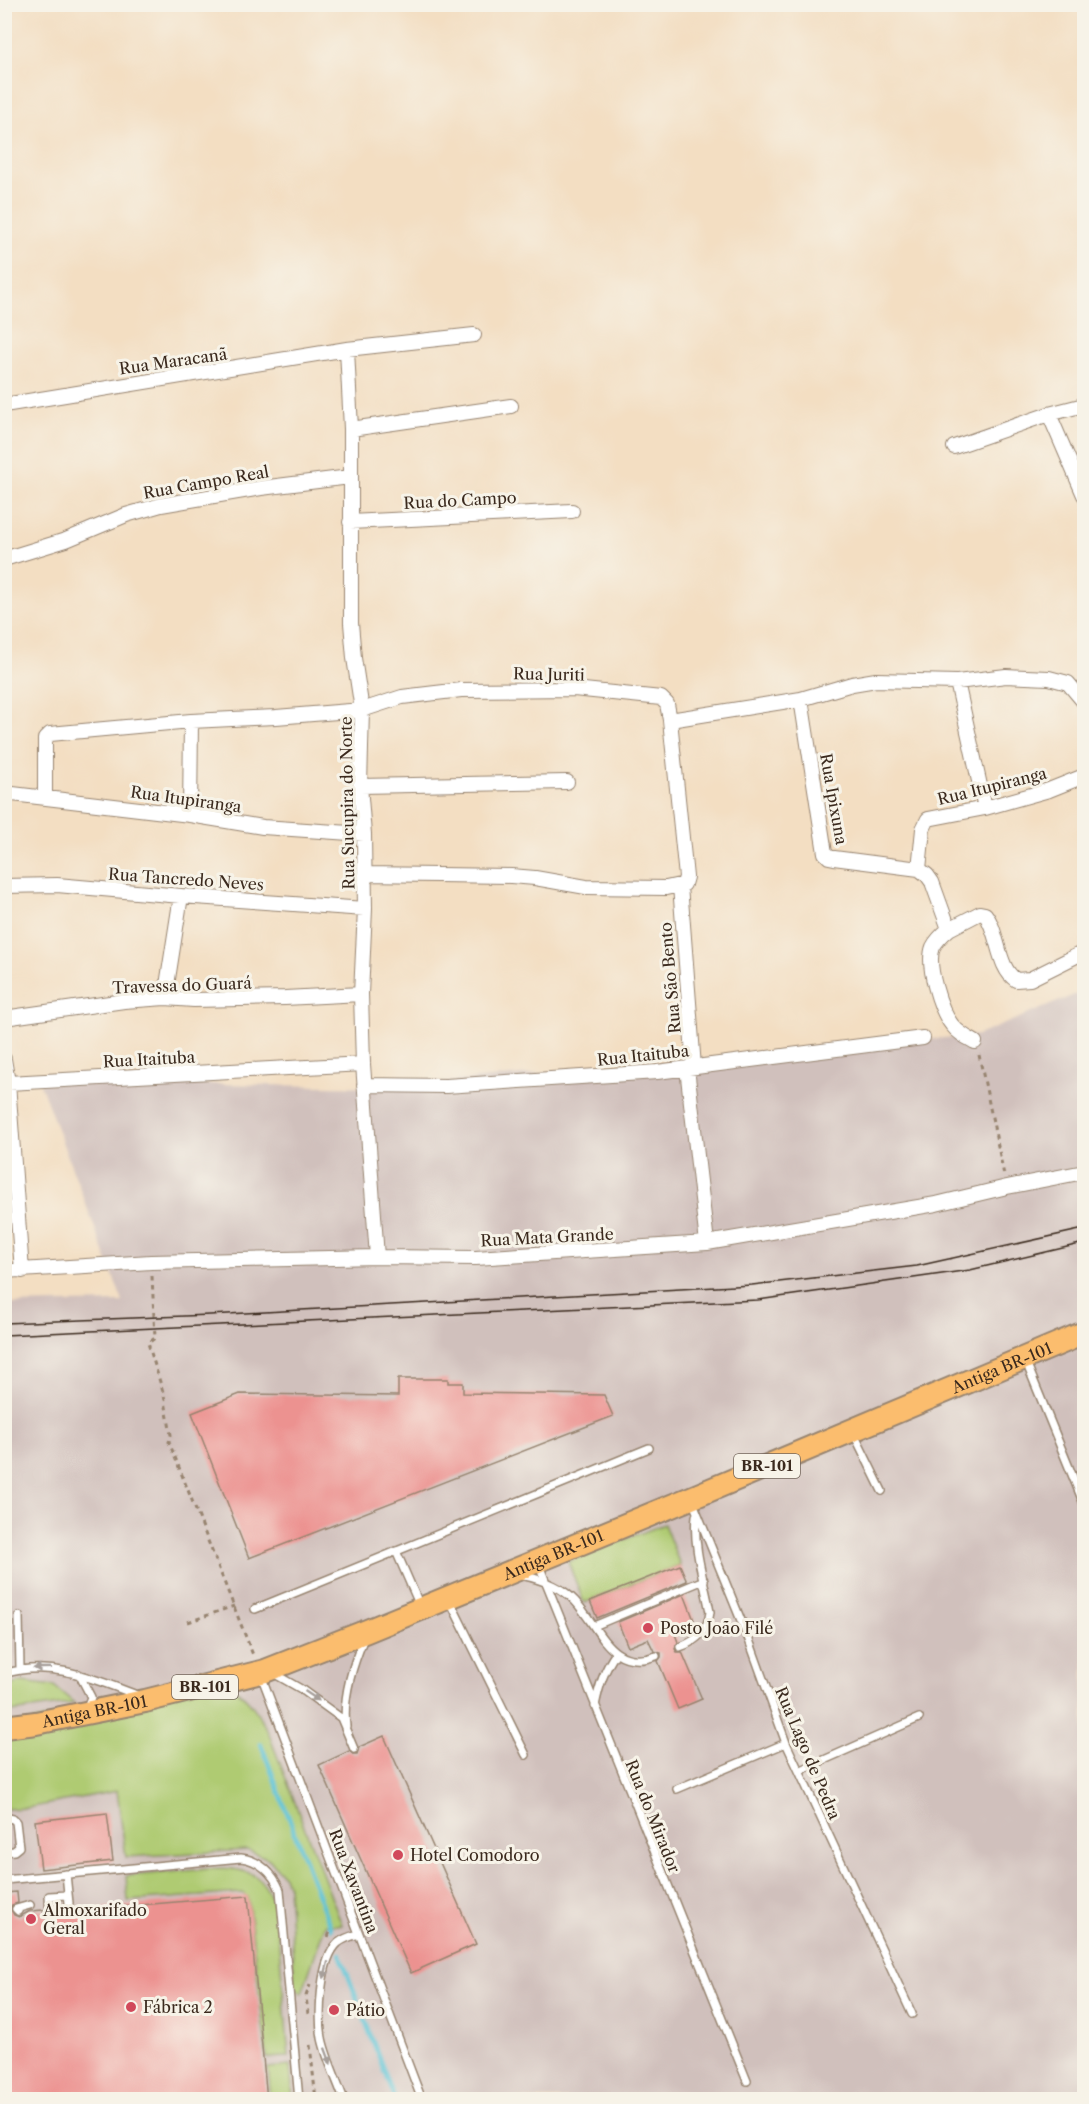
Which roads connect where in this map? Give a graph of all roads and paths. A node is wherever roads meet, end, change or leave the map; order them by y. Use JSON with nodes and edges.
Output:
{"nodes":[{"id":1,"x":474,"y":334,"type":"dead end"},
{"id":2,"x":347,"y":350,"type":"junction"},
{"id":3,"x":4,"y":405,"type":"edge"},
{"id":4,"x":1084,"y":405,"type":"edge"},
{"id":5,"x":512,"y":406,"type":"dead end"},
{"id":6,"x":1049,"y":414,"type":"junction"},
{"id":7,"x":351,"y":429,"type":"junction"},
{"id":8,"x":954,"y":447,"type":"dead end"},
{"id":9,"x":350,"y":477,"type":"junction"},
{"id":10,"x":1084,"y":495,"type":"edge"},
{"id":11,"x":572,"y":511,"type":"dead end"},
{"id":12,"x":350,"y":522,"type":"junction"},
{"id":13,"x":4,"y":559,"type":"edge"},
{"id":14,"x":957,"y":682,"type":"junction"},
{"id":15,"x":801,"y":699,"type":"junction"},
{"id":16,"x":1084,"y":702,"type":"edge"},
{"id":17,"x":362,"y":710,"type":"junction"},
{"id":18,"x":670,"y":720,"type":"junction"},
{"id":19,"x":191,"y":721,"type":"junction"},
{"id":20,"x":1084,"y":776,"type":"edge"},
{"id":21,"x":567,"y":782,"type":"dead end"},
{"id":22,"x":360,"y":786,"type":"junction"},
{"id":23,"x":4,"y":793,"type":"edge"},
{"id":24,"x":45,"y":797,"type":"junction"},
{"id":25,"x":985,"y":808,"type":"junction"},
{"id":26,"x":190,"y":815,"type":"junction"},
{"id":27,"x":364,"y":834,"type":"junction"},
{"id":28,"x":919,"y":869,"type":"junction"},
{"id":29,"x":364,"y":874,"type":"junction"},
{"id":30,"x":4,"y":886,"type":"edge"},
{"id":31,"x":673,"y":887,"type":"junction"},
{"id":32,"x":181,"y":896,"type":"junction"},
{"id":33,"x":365,"y":909,"type":"junction"},
{"id":34,"x":949,"y":929,"type":"junction"},
{"id":35,"x":1084,"y":952,"type":"edge"},
{"id":36,"x":361,"y":994,"type":"junction"},
{"id":37,"x":165,"y":998,"type":"junction"},
{"id":38,"x":4,"y":1018,"type":"edge"},
{"id":39,"x":923,"y":1038,"type":"dead end"},
{"id":40,"x":975,"y":1042,"type":"joint"},
{"id":41,"x":4,"y":1059,"type":"edge"},
{"id":42,"x":363,"y":1064,"type":"junction"},
{"id":43,"x":691,"y":1067,"type":"junction"},
{"id":44,"x":9,"y":1083,"type":"junction"},
{"id":45,"x":364,"y":1085,"type":"junction"},
{"id":46,"x":1084,"y":1172,"type":"edge"},
{"id":47,"x":1007,"y":1187,"type":"junction"},
{"id":48,"x":707,"y":1244,"type":"junction"},
{"id":49,"x":376,"y":1257,"type":"junction"},
{"id":50,"x":151,"y":1262,"type":"junction"},
{"id":51,"x":4,"y":1271,"type":"edge"},
{"id":52,"x":22,"y":1271,"type":"junction"},
{"id":53,"x":1084,"y":1333,"type":"edge"},
{"id":54,"x":1024,"y":1357,"type":"junction"},
{"id":55,"x":852,"y":1431,"type":"junction"},
{"id":56,"x":649,"y":1448,"type":"dead end"},
{"id":57,"x":882,"y":1491,"type":"dead end"},
{"id":58,"x":1084,"y":1504,"type":"edge"},
{"id":59,"x":694,"y":1505,"type":"junction"},
{"id":60,"x":396,"y":1551,"type":"junction"},
{"id":61,"x":541,"y":1570,"type":"junction"},
{"id":62,"x":704,"y":1580,"type":"junction"},
{"id":63,"x":448,"y":1597,"type":"junction"},
{"id":64,"x":234,"y":1606,"type":"junction"},
{"id":65,"x":421,"y":1608,"type":"junction"},
{"id":66,"x":255,"y":1609,"type":"dead end"},
{"id":67,"x":20,"y":1617,"type":"dead end"},
{"id":68,"x":188,"y":1622,"type":"dead end"},
{"id":69,"x":594,"y":1626,"type":"junction"},
{"id":70,"x":367,"y":1631,"type":"junction"},
{"id":71,"x":680,"y":1647,"type":"dead end"},
{"id":72,"x":616,"y":1653,"type":"junction"},
{"id":73,"x":656,"y":1656,"type":"dead end"},
{"id":74,"x":20,"y":1669,"type":"junction"},
{"id":75,"x":262,"y":1672,"type":"junction"},
{"id":76,"x":4,"y":1674,"type":"edge"},
{"id":77,"x":79,"y":1674,"type":"junction"},
{"id":78,"x":151,"y":1700,"type":"junction"},
{"id":79,"x":595,"y":1708,"type":"junction"},
{"id":80,"x":81,"y":1714,"type":"junction"},
{"id":81,"x":919,"y":1718,"type":"dead end"},
{"id":82,"x":4,"y":1727,"type":"edge"},
{"id":83,"x":348,"y":1734,"type":"junction"},
{"id":84,"x":786,"y":1743,"type":"junction"},
{"id":85,"x":354,"y":1749,"type":"dead end"},
{"id":86,"x":526,"y":1755,"type":"dead end"},
{"id":87,"x":799,"y":1772,"type":"junction"},
{"id":88,"x":677,"y":1789,"type":"dead end"},
{"id":89,"x":4,"y":1817,"type":"edge"},
{"id":90,"x":4,"y":1852,"type":"edge"},
{"id":91,"x":66,"y":1874,"type":"junction"},
{"id":92,"x":4,"y":1880,"type":"edge"},
{"id":93,"x":30,"y":1905,"type":"dead end"},
{"id":94,"x":18,"y":1911,"type":"dead end"},
{"id":95,"x":50,"y":1914,"type":"dead end"},
{"id":96,"x":359,"y":1934,"type":"junction"},
{"id":97,"x":912,"y":2014,"type":"dead end"},
{"id":98,"x":747,"y":2081,"type":"dead end"},
{"id":99,"x":299,"y":2100,"type":"edge"},
{"id":100,"x":344,"y":2100,"type":"edge"},
{"id":101,"x":422,"y":2100,"type":"edge"}],
"edges":[{"from":1,"to":2,"type":"street","name":"Rua Maracanã"},
{"from":2,"to":3,"type":"street","name":"Rua Maracanã"},
{"from":2,"to":7,"type":"street","name":"Rua Sucupira do Norte"},
{"from":4,"to":6,"type":"street"},
{"from":5,"to":7,"type":"street"},
{"from":6,"to":8,"type":"street"},
{"from":6,"to":10,"type":"street"},
{"from":7,"to":9,"type":"street","name":"Rua Sucupira do Norte"},
{"from":9,"to":12,"type":"street","name":"Rua Sucupira do Norte"},
{"from":9,"to":13,"type":"street","name":"Rua Campo Real"},
{"from":11,"to":12,"type":"street","name":"Rua do Campo"},
{"from":12,"to":17,"type":"street","name":"Rua Sucupira do Norte"},
{"from":14,"to":15,"type":"street"},
{"from":14,"to":16,"type":"street"},
{"from":14,"to":25,"type":"street"},
{"from":15,"to":18,"type":"street"},
{"from":15,"to":28,"type":"street","name":"Rua Ipixuna"},
{"from":17,"to":18,"type":"street","name":"Rua Juriti"},
{"from":17,"to":19,"type":"street","name":"Rua Juriti"},
{"from":17,"to":22,"type":"street","name":"Rua Sucupira do Norte"},
{"from":18,"to":31,"type":"street","name":"Rua São Bento"},
{"from":19,"to":24,"type":"street","name":"Rua Juriti"},
{"from":19,"to":26,"type":"street"},
{"from":20,"to":25,"type":"street","name":"Rua Itupiranga"},
{"from":21,"to":22,"type":"street"},
{"from":22,"to":27,"type":"street","name":"Rua Sucupira do Norte"},
{"from":23,"to":24,"type":"street","name":"Rua Itupiranga"},
{"from":24,"to":26,"type":"street","name":"Rua Itupiranga"},
{"from":25,"to":28,"type":"street","name":"Rua Itupiranga"},
{"from":26,"to":27,"type":"street","name":"Rua Itupiranga"},
{"from":27,"to":29,"type":"street","name":"Rua Sucupira do Norte"},
{"from":28,"to":34,"type":"street"},
{"from":29,"to":31,"type":"street"},
{"from":29,"to":33,"type":"street","name":"Rua Sucupira do Norte"},
{"from":30,"to":32,"type":"street","name":"Rua Tancredo Neves"},
{"from":31,"to":43,"type":"street","name":"Rua São Bento"},
{"from":32,"to":33,"type":"street","name":"Rua Tancredo Neves"},
{"from":32,"to":37,"type":"street"},
{"from":33,"to":36,"type":"street","name":"Rua Sucupira do Norte"},
{"from":34,"to":35,"type":"street"},
{"from":34,"to":40,"type":"street"},
{"from":36,"to":37,"type":"street","name":"Travessa do Guará"},
{"from":36,"to":42,"type":"street","name":"Rua Sucupira do Norte"},
{"from":37,"to":38,"type":"street","name":"Travessa do Guará"},
{"from":39,"to":43,"type":"street","name":"Rua Itaituba"},
{"from":40,"to":47,"type":"path"},
{"from":41,"to":44,"type":"street"},
{"from":42,"to":44,"type":"street","name":"Rua Itaituba"},
{"from":42,"to":45,"type":"street","name":"Rua Sucupira do Norte"},
{"from":43,"to":45,"type":"street","name":"Rua Itaituba"},
{"from":43,"to":48,"type":"street","name":"Rua São Bento"},
{"from":44,"to":52,"type":"street"},
{"from":45,"to":49,"type":"street","name":"Rua Sucupira do Norte"},
{"from":46,"to":47,"type":"street","name":"Rua Mata Grande"},
{"from":47,"to":48,"type":"street","name":"Rua Mata Grande"},
{"from":48,"to":49,"type":"street","name":"Rua Mata Grande"},
{"from":49,"to":50,"type":"street","name":"Rua Mata Grande"},
{"from":50,"to":52,"type":"street","name":"Rua Mata Grande"},
{"from":50,"to":64,"type":"path"},
{"from":51,"to":52,"type":"street","name":"Rua Mata Grande"},
{"from":53,"to":54,"type":"main road","name":"Antiga BR-101","number":"BR-101"},
{"from":54,"to":55,"type":"main road","name":"Antiga BR-101","number":"BR-101"},
{"from":54,"to":58,"type":"lane"},
{"from":55,"to":57,"type":"lane"},
{"from":55,"to":59,"type":"main road","name":"Antiga BR-101","number":"BR-101"},
{"from":56,"to":60,"type":"lane"},
{"from":59,"to":61,"type":"main road","name":"Antiga BR-101","number":"BR-101"},
{"from":59,"to":62,"type":"lane"},
{"from":59,"to":84,"type":"lane","name":"Rua Lago de Pedra"},
{"from":60,"to":65,"type":"lane"},
{"from":60,"to":66,"type":"lane"},
{"from":61,"to":63,"type":"main road","name":"Antiga BR-101","number":"BR-101"},
{"from":61,"to":69,"type":"lane"},
{"from":61,"to":79,"type":"lane","name":"Rua do Mirador"},
{"from":62,"to":69,"type":"lane"},
{"from":62,"to":71,"type":"lane"},
{"from":63,"to":65,"type":"main road","name":"Antiga BR-101","number":"BR-101"},
{"from":63,"to":86,"type":"lane"},
{"from":64,"to":68,"type":"path"},
{"from":64,"to":75,"type":"path"},
{"from":65,"to":70,"type":"main road","name":"Antiga BR-101","number":"BR-101"},
{"from":67,"to":74,"type":"lane"},
{"from":69,"to":72,"type":"lane"},
{"from":70,"to":75,"type":"main road","name":"Antiga BR-101","number":"BR-101"},
{"from":70,"to":83,"type":"lane"},
{"from":72,"to":73,"type":"lane"},
{"from":72,"to":79,"type":"lane"},
{"from":74,"to":76,"type":"lane"},
{"from":77,"to":74,"type":"lane","one_way":true},
{"from":75,"to":78,"type":"main road","name":"Antiga BR-101","number":"BR-101"},
{"from":75,"to":83,"type":"lane","one_way":true},
{"from":75,"to":96,"type":"lane","name":"Rua Xavantina"},
{"from":77,"to":78,"type":"lane"},
{"from":77,"to":80,"type":"lane"},
{"from":78,"to":80,"type":"main road","name":"Antiga BR-101","number":"BR-101"},
{"from":79,"to":98,"type":"lane","name":"Rua do Mirador"},
{"from":80,"to":82,"type":"main road","name":"Antiga BR-101","number":"BR-101"},
{"from":81,"to":87,"type":"lane"},
{"from":83,"to":85,"type":"lane"},
{"from":84,"to":87,"type":"lane","name":"Rua Lago de Pedra"},
{"from":84,"to":88,"type":"lane"},
{"from":87,"to":97,"type":"lane","name":"Rua Lago de Pedra"},
{"from":89,"to":90,"type":"lane"},
{"from":91,"to":92,"type":"lane"},
{"from":91,"to":95,"type":"lane"},
{"from":91,"to":99,"type":"lane"},
{"from":93,"to":94,"type":"lane"},
{"from":96,"to":100,"type":"lane","one_way":true},
{"from":96,"to":101,"type":"lane","name":"Rua Xavantina"}]}
